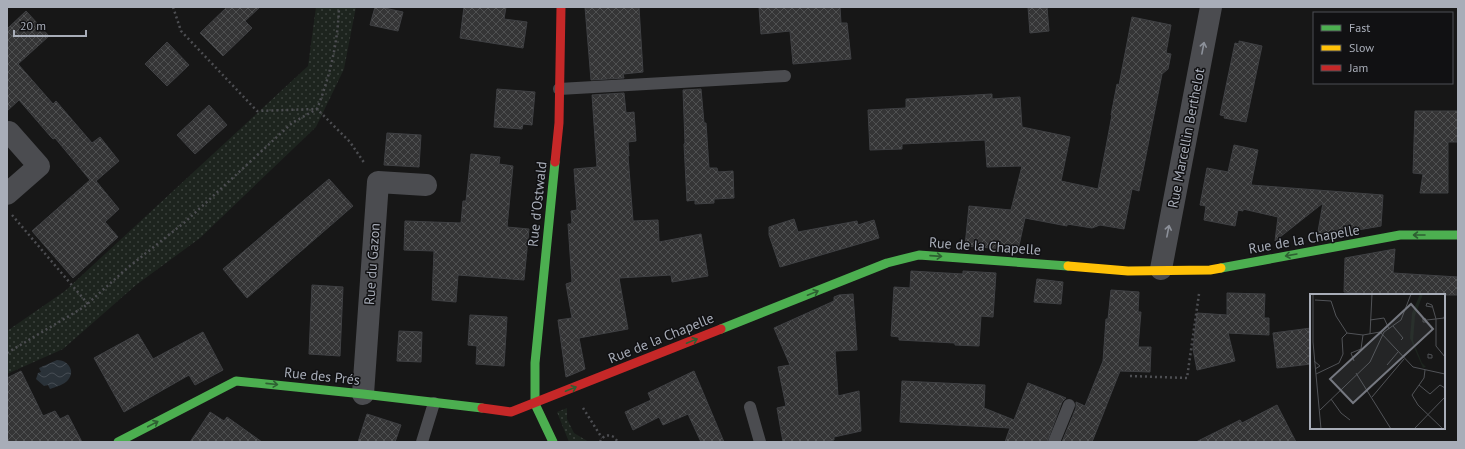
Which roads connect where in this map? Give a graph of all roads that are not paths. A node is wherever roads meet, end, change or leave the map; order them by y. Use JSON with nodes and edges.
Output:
{"nodes":[{"id":1,"x":561,"y":7,"type":"edge"},
{"id":2,"x":1211,"y":7,"type":"edge"},
{"id":3,"x":785,"y":76,"type":"dead end"},
{"id":4,"x":559,"y":89,"type":"junction"},
{"id":5,"x":7,"y":133,"type":"edge"},
{"id":6,"x":426,"y":185,"type":"dead end"},
{"id":7,"x":7,"y":194,"type":"edge"},
{"id":8,"x":1458,"y":235,"type":"edge"},
{"id":9,"x":1161,"y":270,"type":"junction"},
{"id":10,"x":363,"y":394,"type":"junction"},
{"id":11,"x":434,"y":403,"type":"junction"},
{"id":12,"x":535,"y":404,"type":"junction"},
{"id":13,"x":1069,"y":405,"type":"dead end"},
{"id":14,"x":750,"y":407,"type":"dead end"},
{"id":15,"x":118,"y":442,"type":"edge"},
{"id":16,"x":422,"y":442,"type":"edge"},
{"id":17,"x":553,"y":442,"type":"edge"},
{"id":18,"x":760,"y":442,"type":"edge"},
{"id":19,"x":1054,"y":442,"type":"edge"}],
"edges":[{"from":1,"to":4,"type":"street","name":"Rue d'Ostwald"},
{"from":9,"to":2,"type":"street","name":"Rue Marcellin Berthelot","one_way":true},
{"from":3,"to":4,"type":"lane"},
{"from":4,"to":12,"type":"street","name":"Rue d'Ostwald"},
{"from":5,"to":7,"type":"street"},
{"from":6,"to":10,"type":"street","name":"Rue du Gazon"},
{"from":8,"to":9,"type":"street","name":"Rue de la Chapelle","one_way":true},
{"from":12,"to":9,"type":"street","name":"Rue de la Chapelle","one_way":true},
{"from":10,"to":11,"type":"street","name":"Rue des Prés"},
{"from":15,"to":10,"type":"street","name":"Rue des Prés","one_way":true},
{"from":11,"to":12,"type":"street","name":"Rue des Prés"},
{"from":11,"to":16,"type":"lane"},
{"from":12,"to":17,"type":"street"},
{"from":13,"to":19,"type":"lane"},
{"from":14,"to":18,"type":"lane"}]}
